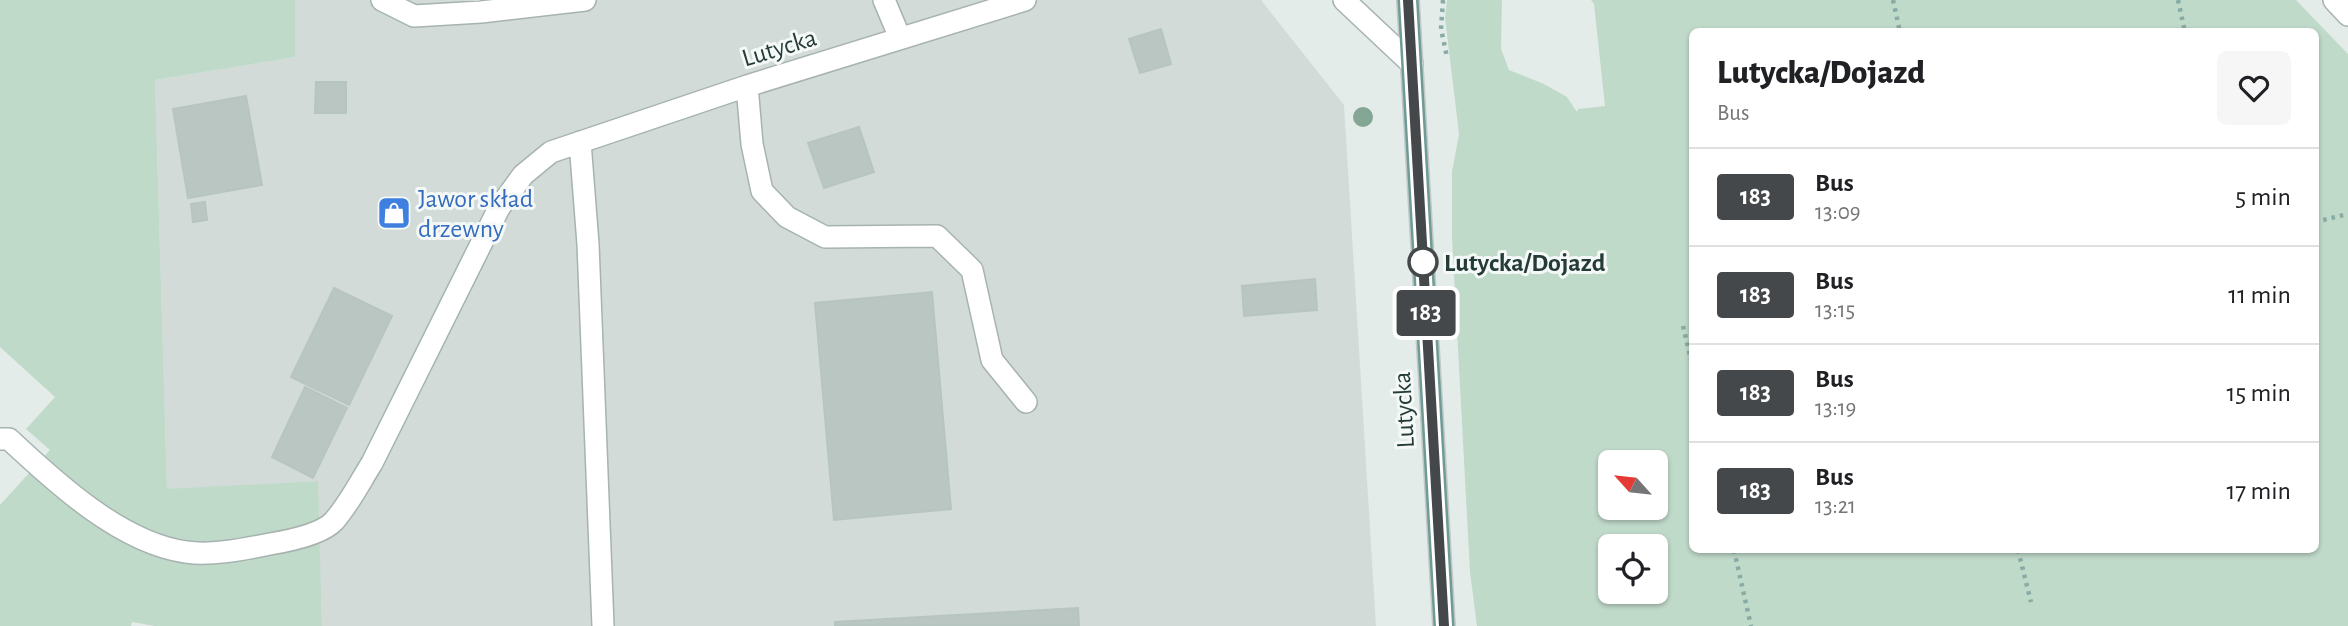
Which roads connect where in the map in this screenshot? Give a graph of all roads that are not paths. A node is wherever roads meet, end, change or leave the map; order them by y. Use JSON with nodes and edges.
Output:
{"nodes":[{"id":1,"x":382,"y":0,"type":"edge"},
{"id":2,"x":585,"y":0,"type":"edge"},
{"id":3,"x":884,"y":0,"type":"edge"},
{"id":4,"x":1025,"y":0,"type":"edge"},
{"id":5,"x":1345,"y":0,"type":"edge"},
{"id":6,"x":1408,"y":0,"type":"edge"},
{"id":7,"x":2334,"y":0,"type":"edge"},
{"id":8,"x":2348,"y":15,"type":"edge"},
{"id":9,"x":900,"y":38,"type":"junction"},
{"id":10,"x":1412,"y":64,"type":"junction"},
{"id":11,"x":747,"y":86,"type":"junction"},
{"id":12,"x":580,"y":142,"type":"junction"},
{"id":13,"x":1026,"y":402,"type":"dead end"},
{"id":14,"x":0,"y":439,"type":"edge"},
{"id":15,"x":603,"y":626,"type":"edge"},
{"id":16,"x":1444,"y":626,"type":"edge"}],
"edges":[{"from":1,"to":2,"type":"street"},
{"from":3,"to":9,"type":"street"},
{"from":4,"to":9,"type":"street","name":"Lutycka"},
{"from":5,"to":10,"type":"street"},
{"from":6,"to":10,"type":"main road","name":"Lutycka"},
{"from":7,"to":8,"type":"street"},
{"from":9,"to":11,"type":"street","name":"Lutycka"},
{"from":10,"to":16,"type":"main road","name":"Lutycka"},
{"from":11,"to":12,"type":"street","name":"Lutycka"},
{"from":11,"to":13,"type":"street"},
{"from":12,"to":14,"type":"street","name":"Lutycka"},
{"from":12,"to":15,"type":"street"}]}
